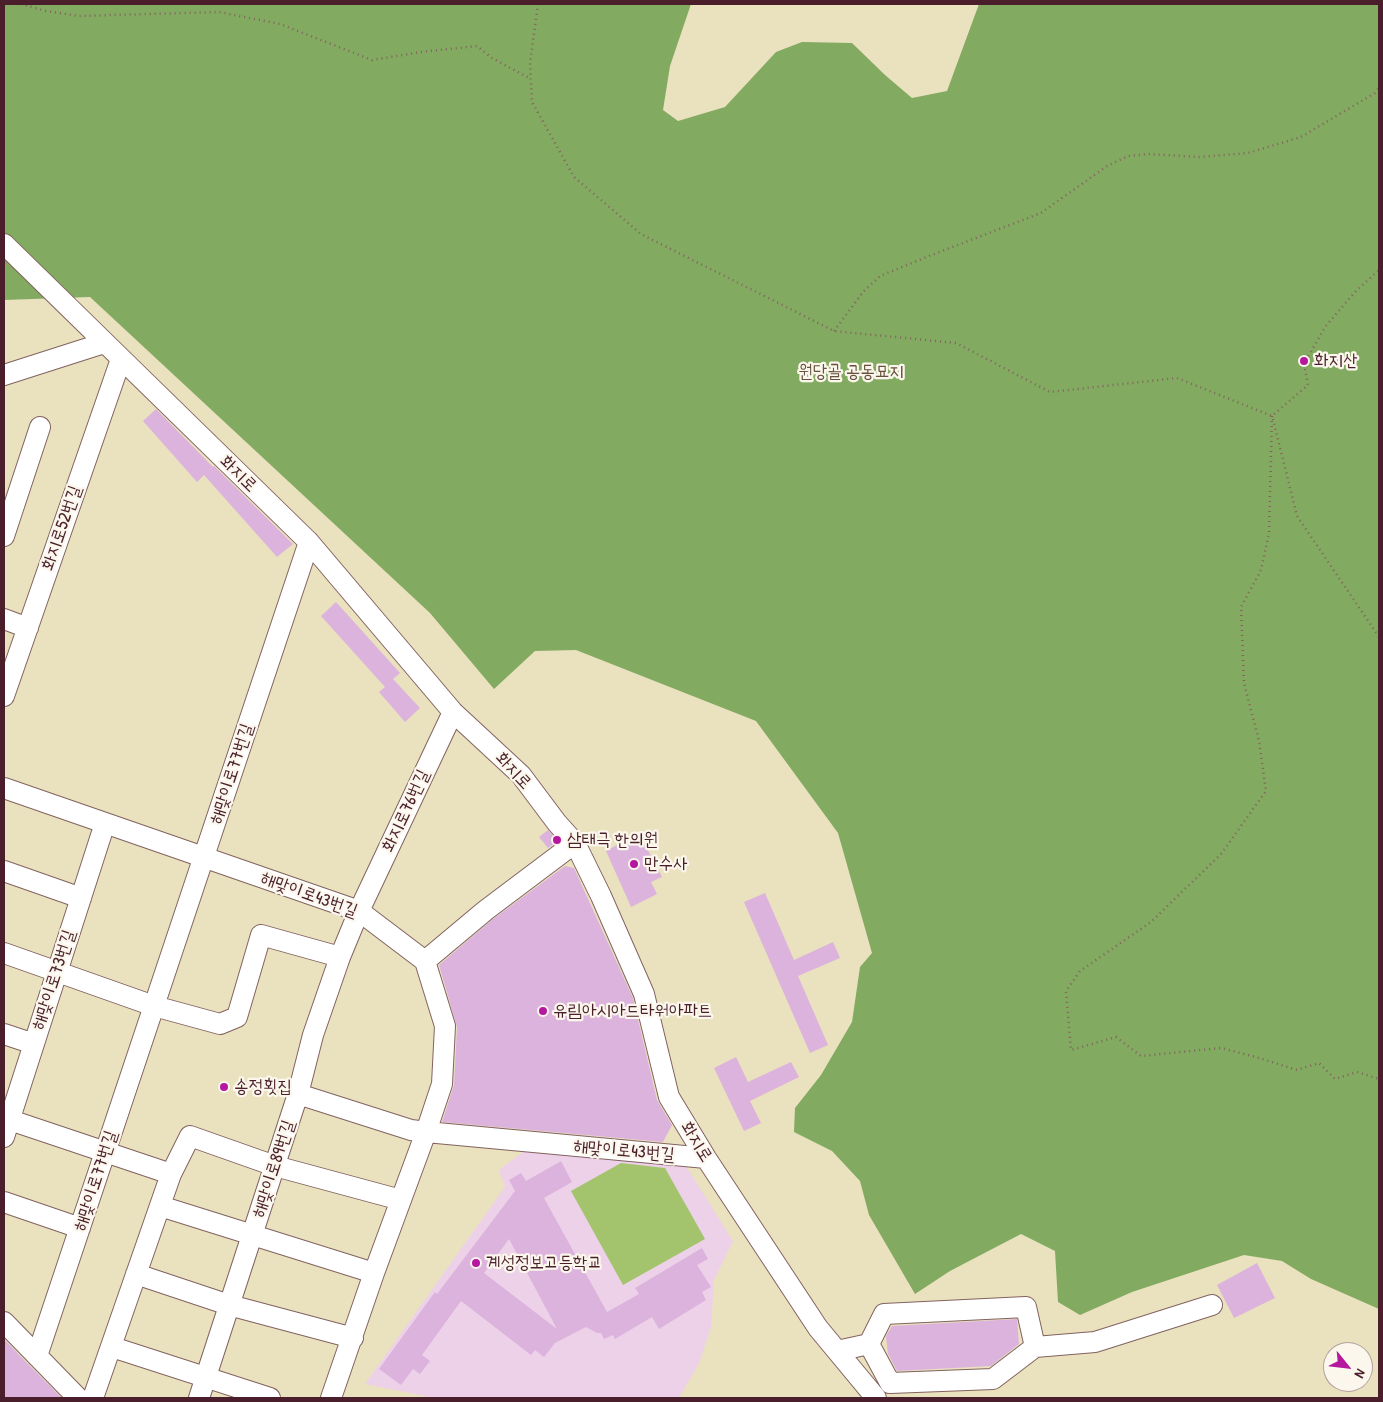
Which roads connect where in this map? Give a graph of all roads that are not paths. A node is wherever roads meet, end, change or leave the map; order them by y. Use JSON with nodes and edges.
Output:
{"nodes":[{"id":1,"x":4,"y":244,"type":"edge"},
{"id":2,"x":104,"y":343,"type":"junction"},
{"id":3,"x":120,"y":360,"type":"junction"},
{"id":4,"x":4,"y":375,"type":"edge"},
{"id":5,"x":40,"y":427,"type":"dead end"},
{"id":6,"x":4,"y":536,"type":"edge"},
{"id":7,"x":309,"y":542,"type":"junction"},
{"id":8,"x":4,"y":619,"type":"edge"},
{"id":9,"x":28,"y":628,"type":"junction"},
{"id":10,"x":4,"y":696,"type":"edge"},
{"id":11,"x":453,"y":712,"type":"junction"},
{"id":12,"x":4,"y":788,"type":"edge"},
{"id":13,"x":105,"y":823,"type":"junction"},
{"id":14,"x":575,"y":843,"type":"junction"},
{"id":15,"x":204,"y":857,"type":"junction"},
{"id":16,"x":4,"y":871,"type":"edge"},
{"id":17,"x":81,"y":898,"type":"junction"},
{"id":18,"x":359,"y":911,"type":"junction"},
{"id":19,"x":4,"y":953,"type":"edge"},
{"id":20,"x":340,"y":957,"type":"junction"},
{"id":21,"x":425,"y":961,"type":"junction"},
{"id":22,"x":57,"y":972,"type":"junction"},
{"id":23,"x":154,"y":1006,"type":"junction"},
{"id":24,"x":4,"y":1034,"type":"edge"},
{"id":25,"x":34,"y":1044,"type":"junction"},
{"id":26,"x":298,"y":1094,"type":"junction"},
{"id":27,"x":6,"y":1125,"type":"edge"},
{"id":28,"x":426,"y":1132,"type":"junction"},
{"id":29,"x":105,"y":1152,"type":"junction"},
{"id":30,"x":706,"y":1158,"type":"junction"},
{"id":31,"x":275,"y":1166,"type":"junction"},
{"id":32,"x":172,"y":1174,"type":"junction"},
{"id":33,"x":401,"y":1200,"type":"junction"},
{"id":34,"x":4,"y":1202,"type":"edge"},
{"id":35,"x":160,"y":1206,"type":"junction"},
{"id":36,"x":80,"y":1228,"type":"junction"},
{"id":37,"x":252,"y":1235,"type":"junction"},
{"id":38,"x":374,"y":1273,"type":"junction"},
{"id":39,"x":136,"y":1274,"type":"junction"},
{"id":40,"x":1212,"y":1304,"type":"dead end"},
{"id":41,"x":229,"y":1305,"type":"junction"},
{"id":42,"x":4,"y":1322,"type":"edge"},
{"id":43,"x":353,"y":1338,"type":"junction"},
{"id":44,"x":869,"y":1344,"type":"junction"},
{"id":45,"x":112,"y":1347,"type":"junction"},
{"id":46,"x":1035,"y":1347,"type":"junction"},
{"id":47,"x":837,"y":1351,"type":"junction"},
{"id":48,"x":37,"y":1356,"type":"junction"},
{"id":49,"x":205,"y":1378,"type":"junction"},
{"id":50,"x":78,"y":1398,"type":"edge"},
{"id":51,"x":93,"y":1398,"type":"edge"},
{"id":52,"x":198,"y":1398,"type":"edge"},
{"id":53,"x":270,"y":1398,"type":"edge"},
{"id":54,"x":331,"y":1398,"type":"edge"},
{"id":55,"x":876,"y":1398,"type":"edge"}],
"edges":[{"from":1,"to":2,"type":"street","name":"화지로"},
{"from":2,"to":3,"type":"street","name":"화지로"},
{"from":2,"to":4,"type":"street"},
{"from":3,"to":7,"type":"street","name":"화지로"},
{"from":3,"to":9,"type":"street","name":"화지로52번길"},
{"from":5,"to":6,"type":"street"},
{"from":7,"to":11,"type":"street","name":"화지로"},
{"from":7,"to":15,"type":"street","name":"해맞이로77번길"},
{"from":8,"to":9,"type":"street"},
{"from":9,"to":10,"type":"street","name":"화지로52번길"},
{"from":11,"to":14,"type":"street","name":"화지로"},
{"from":11,"to":18,"type":"street","name":"화지로76번길"},
{"from":12,"to":13,"type":"street","name":"해맞이로43번길"},
{"from":13,"to":15,"type":"street","name":"해맞이로43번길"},
{"from":13,"to":17,"type":"street","name":"해맞이로73번길"},
{"from":14,"to":21,"type":"street"},
{"from":14,"to":30,"type":"street","name":"화지로"},
{"from":15,"to":18,"type":"street","name":"해맞이로43번길"},
{"from":15,"to":23,"type":"street","name":"해맞이로77번길"},
{"from":16,"to":17,"type":"street"},
{"from":17,"to":22,"type":"street","name":"해맞이로73번길"},
{"from":18,"to":20,"type":"street","name":"해맞이로89번길"},
{"from":18,"to":21,"type":"street","name":"해맞이로43번길"},
{"from":19,"to":22,"type":"street"},
{"from":20,"to":23,"type":"street"},
{"from":20,"to":26,"type":"street","name":"해맞이로89번길"},
{"from":21,"to":28,"type":"street"},
{"from":22,"to":23,"type":"street"},
{"from":22,"to":25,"type":"street","name":"해맞이로73번길"},
{"from":23,"to":29,"type":"street","name":"해맞이로77번길"},
{"from":24,"to":25,"type":"street"},
{"from":25,"to":27,"type":"street","name":"해맞이로73번길"},
{"from":26,"to":28,"type":"street","name":"해맞이로43번길"},
{"from":26,"to":31,"type":"street","name":"해맞이로89번길"},
{"from":27,"to":29,"type":"street"},
{"from":28,"to":30,"type":"street","name":"해맞이로43번길"},
{"from":28,"to":33,"type":"street"},
{"from":29,"to":32,"type":"street"},
{"from":29,"to":36,"type":"street","name":"해맞이로77번길"},
{"from":30,"to":47,"type":"street","name":"화지로"},
{"from":31,"to":32,"type":"street"},
{"from":31,"to":33,"type":"street"},
{"from":31,"to":37,"type":"street","name":"해맞이로89번길"},
{"from":32,"to":35,"type":"street"},
{"from":33,"to":38,"type":"street"},
{"from":34,"to":36,"type":"street"},
{"from":35,"to":37,"type":"street"},
{"from":35,"to":39,"type":"street"},
{"from":36,"to":48,"type":"street","name":"해맞이로77번길"},
{"from":37,"to":38,"type":"street"},
{"from":37,"to":41,"type":"street","name":"해맞이로89번길"},
{"from":38,"to":43,"type":"street"},
{"from":39,"to":41,"type":"street"},
{"from":39,"to":45,"type":"street"},
{"from":40,"to":46,"type":"street"},
{"from":41,"to":43,"type":"street"},
{"from":41,"to":49,"type":"street","name":"해맞이로89번길"},
{"from":42,"to":48,"type":"street"},
{"from":43,"to":54,"type":"street"},
{"from":44,"to":46,"type":"street"},
{"from":44,"to":46,"type":"street"},
{"from":44,"to":47,"type":"street"},
{"from":45,"to":49,"type":"street"},
{"from":45,"to":51,"type":"street"},
{"from":47,"to":55,"type":"street","name":"화지로"},
{"from":48,"to":50,"type":"street"},
{"from":49,"to":52,"type":"street","name":"해맞이로89번길"},
{"from":49,"to":53,"type":"street"}]}
